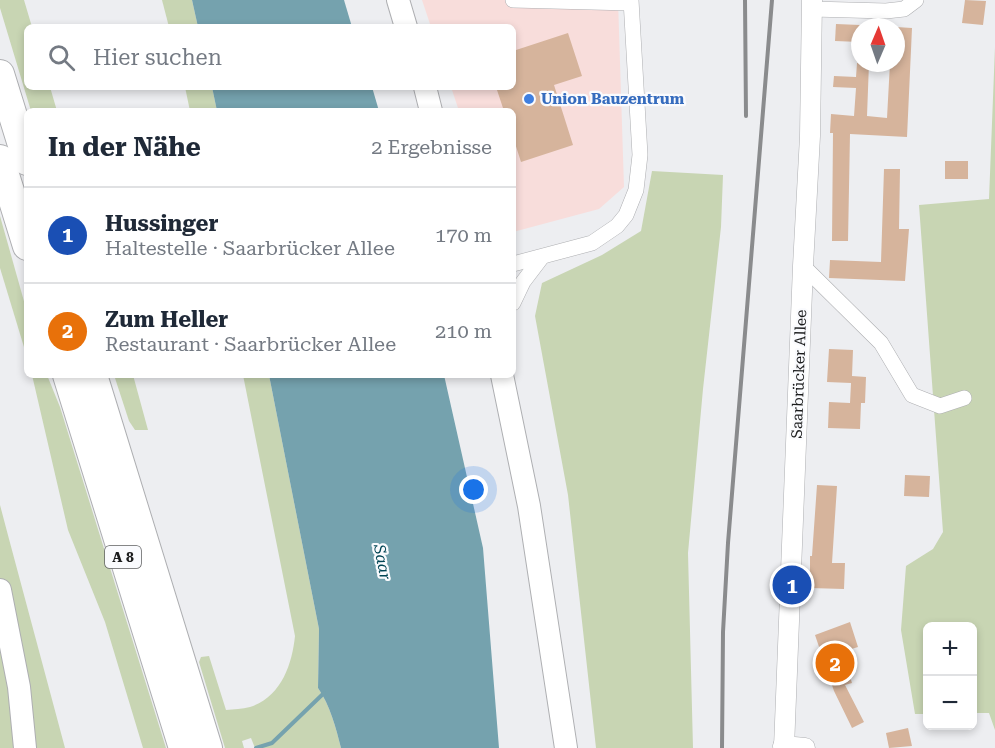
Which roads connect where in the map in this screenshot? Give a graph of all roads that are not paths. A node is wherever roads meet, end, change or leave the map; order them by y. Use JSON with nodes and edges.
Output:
{"nodes":[{"id":1,"x":398,"y":0,"type":"edge"},
{"id":2,"x":513,"y":0,"type":"edge"},
{"id":3,"x":916,"y":0,"type":"edge"},
{"id":4,"x":631,"y":1,"type":"edge"},
{"id":5,"x":812,"y":5,"type":"edge"},
{"id":6,"x":405,"y":24,"type":"edge"},
{"id":7,"x":0,"y":74,"type":"edge"},
{"id":8,"x":425,"y":90,"type":"edge"},
{"id":9,"x":430,"y":108,"type":"edge"},
{"id":10,"x":24,"y":151,"type":"edge"},
{"id":11,"x":0,"y":159,"type":"edge"},
{"id":12,"x":24,"y":236,"type":"edge"},
{"id":13,"x":516,"y":255,"type":"edge"},
{"id":14,"x":536,"y":258,"type":"junction"},
{"id":15,"x":516,"y":263,"type":"edge"},
{"id":16,"x":803,"y":266,"type":"junction"},
{"id":17,"x":516,"y":297,"type":"edge"},
{"id":18,"x":68,"y":378,"type":"edge"},
{"id":19,"x":94,"y":378,"type":"edge"},
{"id":20,"x":503,"y":378,"type":"edge"},
{"id":21,"x":964,"y":398,"type":"dead end"},
{"id":22,"x":0,"y":590,"type":"edge"},
{"id":23,"x":193,"y":742,"type":"edge"},
{"id":24,"x":783,"y":747,"type":"edge"},
{"id":25,"x":25,"y":748,"type":"edge"},
{"id":26,"x":566,"y":748,"type":"edge"},
{"id":27,"x":804,"y":748,"type":"edge"}],
"edges":[{"from":1,"to":6,"type":"main road"},
{"from":2,"to":4,"type":"street"},
{"from":3,"to":5,"type":"street"},
{"from":4,"to":14,"type":"street"},
{"from":5,"to":16,"type":"street","name":"Saarbrücker Allee"},
{"from":7,"to":10,"type":"highway"},
{"from":8,"to":9,"type":"main road"},
{"from":11,"to":12,"type":"highway"},
{"from":13,"to":14,"type":"street"},
{"from":14,"to":15,"type":"street"},
{"from":14,"to":17,"type":"street"},
{"from":16,"to":21,"type":"street"},
{"from":16,"to":24,"type":"street","name":"Saarbrücker Allee"},
{"from":18,"to":23,"type":"highway","number":"A 8"},
{"from":19,"to":23,"type":"highway","number":"A 8"},
{"from":20,"to":26,"type":"main road"},
{"from":22,"to":25,"type":"main road"},
{"from":24,"to":27,"type":"street"}]}
